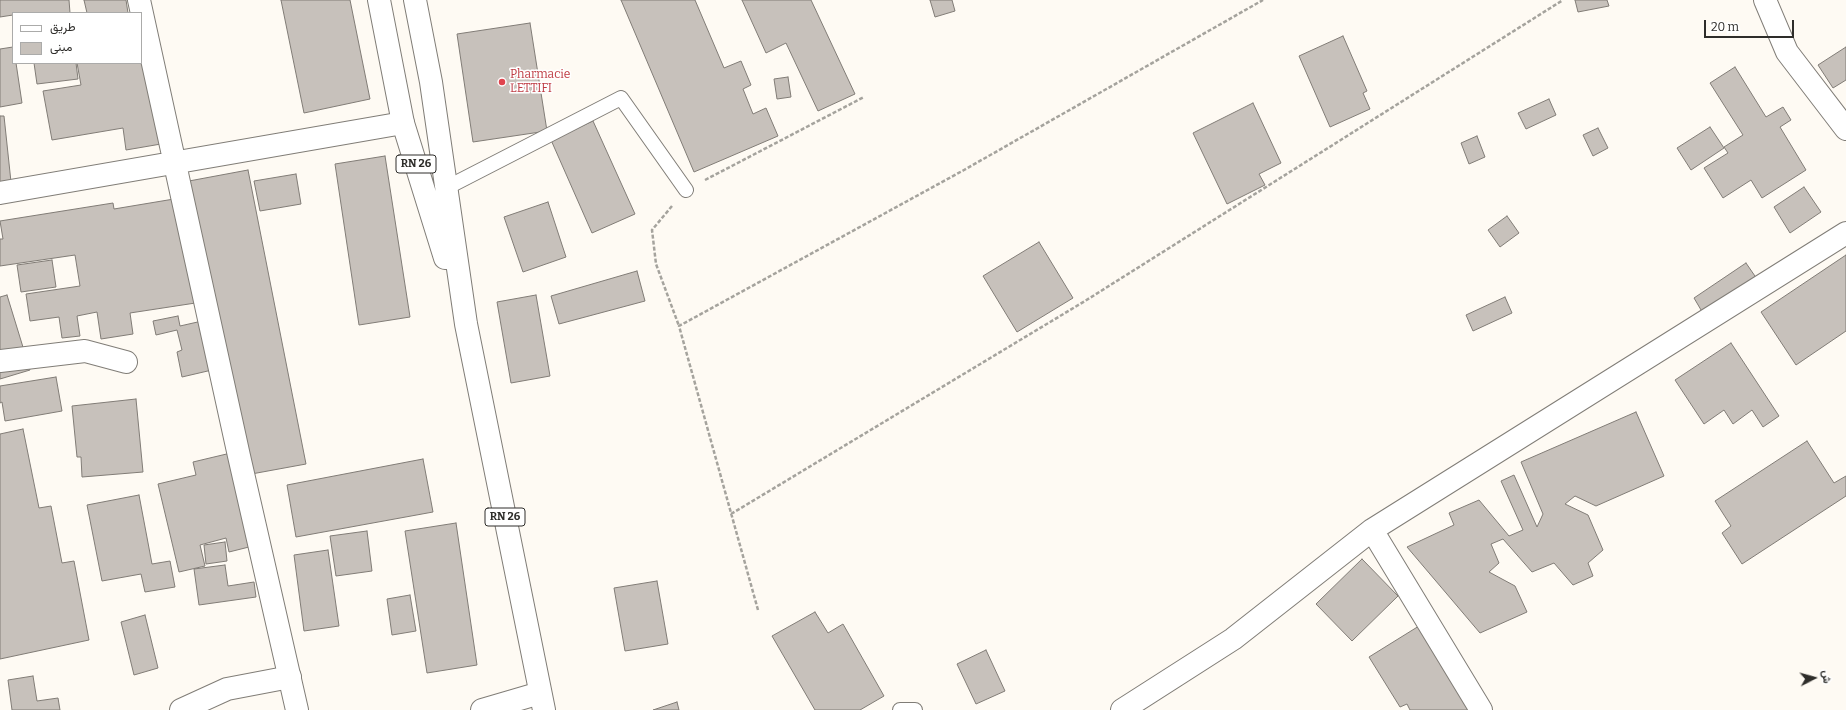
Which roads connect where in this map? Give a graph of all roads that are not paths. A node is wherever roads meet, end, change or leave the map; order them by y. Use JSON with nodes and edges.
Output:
{"nodes":[{"id":1,"x":139,"y":0,"type":"edge"},
{"id":2,"x":379,"y":0,"type":"edge"},
{"id":3,"x":415,"y":0,"type":"edge"},
{"id":4,"x":1765,"y":0,"type":"edge"},
{"id":5,"x":142,"y":12,"type":"edge"},
{"id":6,"x":142,"y":14,"type":"edge"},
{"id":7,"x":403,"y":123,"type":"junction"},
{"id":8,"x":1846,"y":129,"type":"edge"},
{"id":9,"x":175,"y":162,"type":"junction"},
{"id":10,"x":446,"y":188,"type":"junction"},
{"id":11,"x":686,"y":190,"type":"road end"},
{"id":12,"x":0,"y":193,"type":"edge"},
{"id":13,"x":1846,"y":233,"type":"edge"},
{"id":14,"x":466,"y":324,"type":"junction"},
{"id":15,"x":0,"y":361,"type":"edge"},
{"id":16,"x":126,"y":362,"type":"dead end"},
{"id":17,"x":1372,"y":530,"type":"junction"},
{"id":18,"x":290,"y":677,"type":"junction"},
{"id":19,"x":542,"y":701,"type":"edge"},
{"id":20,"x":181,"y":710,"type":"edge"},
{"id":21,"x":297,"y":710,"type":"edge"},
{"id":22,"x":482,"y":710,"type":"edge"},
{"id":23,"x":900,"y":710,"type":"edge"},
{"id":24,"x":915,"y":710,"type":"edge"},
{"id":25,"x":1122,"y":710,"type":"edge"},
{"id":26,"x":1481,"y":710,"type":"edge"}],
"edges":[{"from":1,"to":5,"type":"street"},
{"from":2,"to":7,"type":"street","number":"RN 26"},
{"from":3,"to":10,"type":"street","number":"RN 26"},
{"from":4,"to":8,"type":"street"},
{"from":6,"to":9,"type":"street"},
{"from":7,"to":9,"type":"street"},
{"from":7,"to":14,"type":"street","number":"RN 26"},
{"from":9,"to":12,"type":"street"},
{"from":9,"to":18,"type":"street"},
{"from":10,"to":11,"type":"lane"},
{"from":10,"to":14,"type":"street","number":"RN 26"},
{"from":13,"to":17,"type":"street"},
{"from":14,"to":19,"type":"street","number":"RN 26"},
{"from":15,"to":16,"type":"street"},
{"from":17,"to":25,"type":"street"},
{"from":17,"to":26,"type":"street"},
{"from":18,"to":20,"type":"street"},
{"from":18,"to":21,"type":"street"},
{"from":19,"to":22,"type":"street"},
{"from":23,"to":24,"type":"lane"}]}
